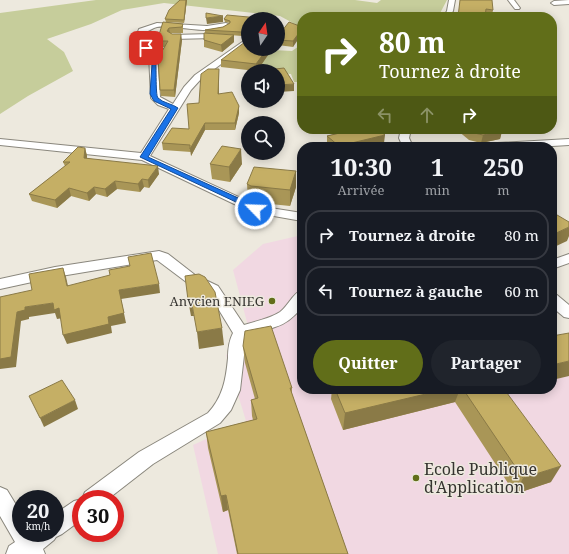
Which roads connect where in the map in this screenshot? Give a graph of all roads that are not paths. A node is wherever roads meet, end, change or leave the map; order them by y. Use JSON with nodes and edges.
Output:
{"nodes":[{"id":1,"x":452,"y":0,"type":"edge"},
{"id":2,"x":511,"y":0,"type":"edge"},
{"id":3,"x":569,"y":2,"type":"edge"},
{"id":4,"x":554,"y":3,"type":"dead end"},
{"id":5,"x":517,"y":8,"type":"dead end"},
{"id":6,"x":449,"y":12,"type":"edge"},
{"id":7,"x":226,"y":25,"type":"edge"},
{"id":8,"x":173,"y":37,"type":"edge"},
{"id":9,"x":221,"y":37,"type":"edge"},
{"id":10,"x":241,"y":43,"type":"edge"},
{"id":11,"x":175,"y":108,"type":"junction"},
{"id":12,"x":0,"y":142,"type":"edge"},
{"id":13,"x":569,"y":142,"type":"edge"},
{"id":14,"x":557,"y":143,"type":"edge"},
{"id":15,"x":144,"y":157,"type":"junction"},
{"id":16,"x":297,"y":216,"type":"edge"},
{"id":17,"x":569,"y":258,"type":"edge"},
{"id":18,"x":557,"y":263,"type":"edge"},
{"id":19,"x":0,"y":284,"type":"edge"},
{"id":20,"x":297,"y":302,"type":"edge"},
{"id":21,"x":557,"y":303,"type":"edge"},
{"id":22,"x":569,"y":313,"type":"edge"},
{"id":23,"x":241,"y":333,"type":"junction"},
{"id":24,"x":104,"y":490,"type":"edge"},
{"id":25,"x":0,"y":497,"type":"edge"},
{"id":26,"x":37,"y":542,"type":"edge"},
{"id":27,"x":27,"y":551,"type":"edge"}],
"edges":[{"from":1,"to":6,"type":"street"},
{"from":2,"to":5,"type":"street"},
{"from":3,"to":4,"type":"street"},
{"from":7,"to":11,"type":"street"},
{"from":8,"to":9,"type":"street"},
{"from":10,"to":11,"type":"street"},
{"from":11,"to":15,"type":"street"},
{"from":12,"to":15,"type":"street"},
{"from":13,"to":14,"type":"street"},
{"from":15,"to":16,"type":"street"},
{"from":17,"to":18,"type":"street"},
{"from":19,"to":23,"type":"street"},
{"from":20,"to":23,"type":"street"},
{"from":21,"to":22,"type":"street"},
{"from":23,"to":24,"type":"street"},
{"from":25,"to":27,"type":"street"},
{"from":26,"to":27,"type":"street"}]}
